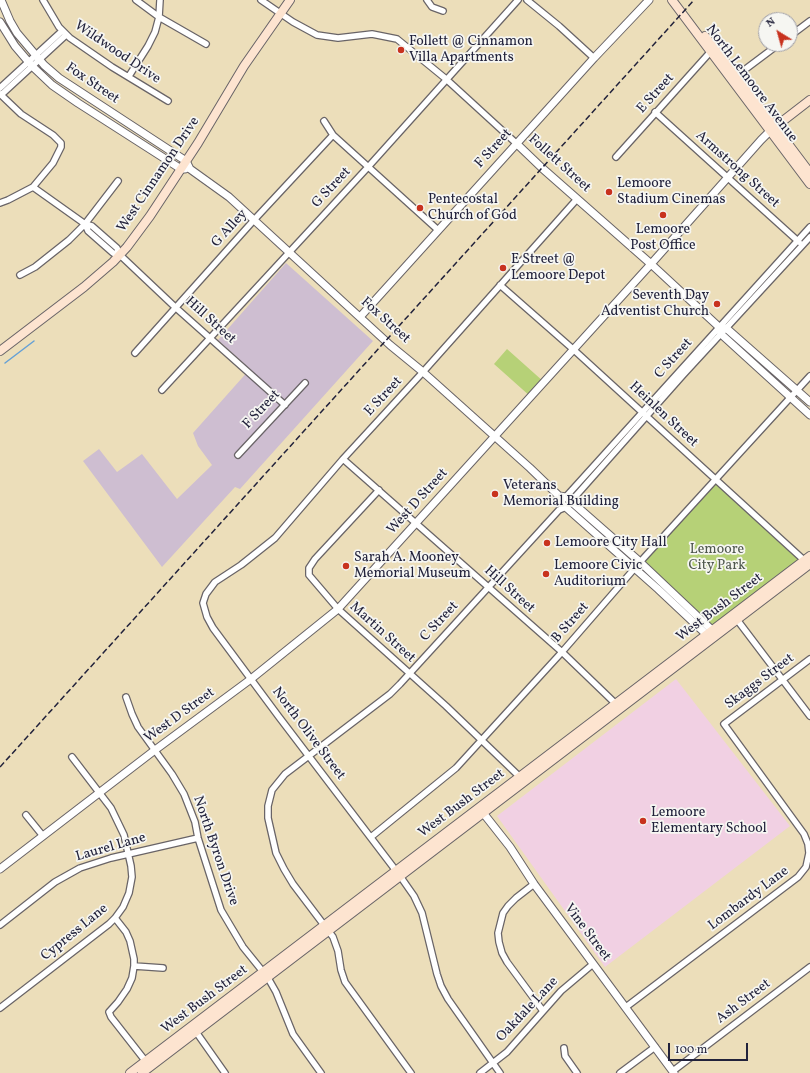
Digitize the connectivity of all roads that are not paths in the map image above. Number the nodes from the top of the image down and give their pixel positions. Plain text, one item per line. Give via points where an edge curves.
1 (43, 0) edge
2 (136, 0) edge
3 (160, 0) edge
4 (261, 0) edge
5 (290, 0) edge
6 (427, 0) edge
7 (518, 0) edge
8 (527, 0) edge
9 (649, 0) edge
10 (672, 0) edge
11 (678, 0) edge
12 (2, 5) edge
13 (443, 11) dead end
14 (280, 14) junction
15 (159, 17) junction
16 (810, 21) edge
17 (0, 22) edge
18 (798, 30) edge
19 (64, 33) junction
20 (206, 44) dead end
21 (713, 49) junction
22 (769, 52) edge
23 (36, 58) junction
24 (594, 58) junction
25 (30, 64) junction
26 (129, 76) junction
27 (735, 78) junction
28 (446, 79) junction
29 (0, 88) edge
30 (1, 94) edge
31 (810, 100) edge
32 (168, 101) dead end
33 (655, 112) junction
34 (324, 121) dead end
35 (772, 129) junction
36 (333, 135) junction
37 (517, 144) junction
38 (616, 157) dead end
39 (186, 166) junction
40 (368, 166) junction
41 (810, 174) edge
42 (728, 178) junction
43 (118, 181) dead end
44 (810, 184) edge
45 (33, 187) junction
46 (577, 199) junction
47 (0, 203) edge
48 (254, 220) junction
49 (85, 224) junction
50 (810, 227) edge
51 (438, 230) junction
52 (810, 237) edge
53 (798, 240) junction
54 (803, 245) junction
55 (289, 252) junction
56 (120, 255) junction
57 (652, 264) junction
58 (20, 275) dead end
59 (500, 285) junction
60 (175, 307) junction
61 (360, 317) junction
62 (722, 329) junction
63 (210, 338) junction
64 (574, 350) junction
65 (0, 351) edge
66 (135, 352) dead end
67 (424, 372) junction
68 (810, 376) edge
69 (305, 382) dead end
70 (162, 390) dead end
71 (798, 390) junction
72 (791, 398) junction
73 (810, 402) edge
74 (285, 404) junction
75 (644, 414) junction
76 (810, 415) edge
77 (495, 436) junction
78 (238, 455) dead end
79 (343, 459) junction
80 (715, 480) junction
81 (379, 490) junction
82 (564, 502) junction
83 (416, 523) junction
84 (808, 561) edge
85 (640, 562) junction
86 (634, 568) junction
87 (488, 588) junction
88 (203, 603) joint
89 (338, 609) junction
90 (736, 617) junction
91 (711, 635) junction
92 (562, 652) junction
93 (810, 659) edge
94 (409, 674) junction
95 (251, 679) junction
96 (783, 680) junction
97 (126, 697) dead end
98 (619, 706) junction
99 (810, 716) edge
100 (724, 724) joint
101 (481, 740) junction
102 (155, 750) junction
103 (309, 756) junction
104 (72, 757) dead end
105 (523, 779) junction
106 (100, 792) junction
107 (481, 810) junction
108 (26, 815) dead end
109 (43, 836) junction
110 (198, 838) junction
111 (371, 838) junction
112 (129, 854) junction
113 (0, 869) edge
114 (398, 873) junction
115 (534, 884) junction
116 (115, 918) junction
117 (0, 925) edge
118 (327, 927) junction
119 (593, 964) junction
120 (134, 966) junction
121 (810, 966) edge
122 (163, 968) dead end
123 (265, 975) junction
124 (626, 1007) junction
125 (0, 1008) edge
126 (543, 1011) junction
127 (194, 1030) junction
128 (655, 1047) junction
129 (564, 1048) dead end
130 (493, 1063) junction
131 (148, 1064) junction
132 (674, 1072) edge
133 (130, 1073) edge
134 (142, 1073) edge
135 (225, 1073) edge
136 (321, 1073) edge
137 (411, 1073) edge
138 (480, 1073) edge
139 (500, 1073) edge
140 (577, 1073) edge
141 (620, 1073) edge

1 - 19 street, Wildwood Drive
2 - 15 street
3 - 15 street
4 - 14 street, Follett Street
5 - 14 main road, West Cinnamon Drive
6 - 13 street via 432,7
7 - 28 street, G Street
8 - 24 street
9 - 24 street, F Street
10 - 21 main road, North Lemoore Avenue
11 - 21 main road, North Lemoore Avenue
12 - 23 street, Fox Street via 17,33
14 - 28 street, Follett Street via 317,35 338,38 372,34 397,39
14 - 39 main road, West Cinnamon Drive via 244,66
15 - 20 street
15 - 26 street via 148,46
16 - 18 street
17 - 25 street, Fox Street
19 - 23 street
19 - 26 street, Wildwood Drive via 82,48
21 - 27 main road, North Lemoore Avenue
21 - 33 street, E Street
22 - 27 street
23 - 25 street
23 - 39 street, Fox Street via 59,78
24 - 37 street, F Street
25 - 29 street
25 - 30 street
25 - 39 street, Fox Street via 52,85 78,103
26 - 32 street, Wildwood Drive
27 - 35 main road, North Lemoore Avenue
28 - 37 street, Follett Street
28 - 40 street, G Street
30 - 45 street via 22,114 61,143 61,150 53,163
31 - 35 main road
33 - 38 street, E Street
33 - 42 street, Armstrong Street
34 - 36 street
35 - 41 main road, North Lemoore Avenue
35 - 42 street, West D Street
35 - 44 main road, North Lemoore Avenue
36 - 40 street
36 - 48 street, G Alley
37 - 46 street, Follett Street
37 - 51 street, F Street
39 - 48 street, Fox Street via 229,197
39 - 56 main road, West Cinnamon Drive
40 - 51 street
40 - 55 street, G Street
42 - 53 street, Armstrong Street
42 - 57 street, West D Street
43 - 49 street
45 - 47 street
45 - 49 street, Hill Street
46 - 57 street, Follett Street
46 - 59 street, E Street
48 - 55 street, Fox Street
48 - 60 street, G Alley
49 - 56 street, Hill Street via 92,226 117,248
49 - 58 street via 52,254
50 - 53 street, C Street
51 - 61 street, F Street
52 - 54 street, C Street
53 - 54 street, Armstrong Street
53 - 62 street, C Street
54 - 62 street, C Street
55 - 61 street, Fox Street
55 - 63 street, G Street
56 - 60 street, Hill Street
56 - 65 main road, West Cinnamon Drive via 84,287
57 - 62 street, Follett Street
57 - 64 street, West D Street
59 - 64 street, Heinlen Street
59 - 67 street, E Street
60 - 63 street, Hill Street
60 - 66 street, G Alley
61 - 67 street, Fox Street
62 - 71 street, Follett Street
62 - 72 street, Follett Street
62 - 75 street, C Street
63 - 70 street, G Street
63 - 74 street, Hill Street
64 - 75 street, Heinlen Street
64 - 77 street, West D Street
67 - 77 street, Fox Street
67 - 79 street, E Street
68 - 71 street, B Street
69 - 74 street, F Street
71 - 72 street, B Street
71 - 73 street, Follett Street
72 - 76 street, Follett Street
72 - 80 street, B Street
74 - 78 street, F Street
75 - 80 street, Heinlen Street
75 - 82 street, C Street
77 - 82 street, Fox Street
77 - 83 street, West D Street
79 - 81 street, Hill Street
79 - 88 street, E Street via 276,538 215,582
80 - 84 street, Heinlen Street
80 - 85 street, B Street
81 - 83 street, Hill Street
81 - 89 street, Martin Street via 309,568 312,580
82 - 85 street, Fox Street
82 - 86 street, Fox Street
82 - 87 street, C Street
83 - 87 street, Hill Street
83 - 89 street, West D Street
84 - 90 main road, West Bush Street
85 - 86 street, B Street
85 - 91 street, Fox Street
86 - 91 street, Fox Street
86 - 92 street, B Street
87 - 92 street, Hill Street
87 - 94 street, C Street
88 - 95 street, North Olive Street via 213,628
89 - 94 street, Martin Street
89 - 95 street, West D Street
90 - 91 main road, West Bush Street
90 - 96 street
91 - 98 main road, West Bush Street
92 - 98 street, Hill Street
92 - 101 street, B Street
93 - 96 street, Skaggs Street
94 - 101 street, Martin Street
94 - 103 street, C Street via 390,694
95 - 102 street, West D Street
95 - 103 street, North Olive Street
96 - 99 street
96 - 100 street, Skaggs Street
97 - 102 street, North Byron Drive via 138,727
98 - 105 main road, West Bush Street
100 - 124 street, Lombardy Lane via 804,834 808,844 808,862 798,877
101 - 105 street, Martin Street
101 - 111 street, B Street via 456,768
102 - 106 street, West D Street
102 - 110 street, North Byron Drive via 184,794
103 - 111 street, North Olive Street
103 - 118 street, C Street via 276,784 269,800 268,818 276,853 284,869
104 - 106 street, Cypress Lane
105 - 107 main road, West Bush Street
106 - 109 street, West D Street
106 - 112 street, Cypress Lane via 118,821
107 - 114 main road, West Bush Street
107 - 115 street, Vine Street
108 - 109 street
109 - 113 street, West D Street
110 - 112 street, Laurel Lane
110 - 123 street, North Byron Drive via 221,910 243,947
111 - 114 street, North Olive Street
112 - 116 street, Cypress Lane via 132,866 131,886 123,908
112 - 117 street, Laurel Lane via 80,868 55,882
114 - 118 main road, West Bush Street
114 - 130 street, North Olive Street via 420,907 441,986
115 - 119 street, Vine Street
115 - 126 street via 506,909 498,933 502,953 507,962
116 - 120 street via 130,941
116 - 125 street, Cypress Lane
118 - 123 main road, West Bush Street
118 - 137 street, C Street via 336,943 345,982
119 - 124 street, Vine Street
119 - 126 street, Oakdale Lane via 561,991
120 - 122 street
120 - 131 street via 127,989 109,1012
121 - 132 street, Ash Street
123 - 127 main road, West Bush Street
123 - 136 street, North Byron Drive via 280,998 293,1034
124 - 128 street, Vine Street
126 - 130 street, Oakdale Lane via 507,1052
127 - 131 main road, West Bush Street
127 - 135 street
128 - 132 street, Vine Street
128 - 141 street
129 - 140 street via 565,1056
130 - 138 street, Oakdale Lane
130 - 139 street, North Olive Street
131 - 133 main road, West Bush Street
131 - 134 main road, West Bush Street

